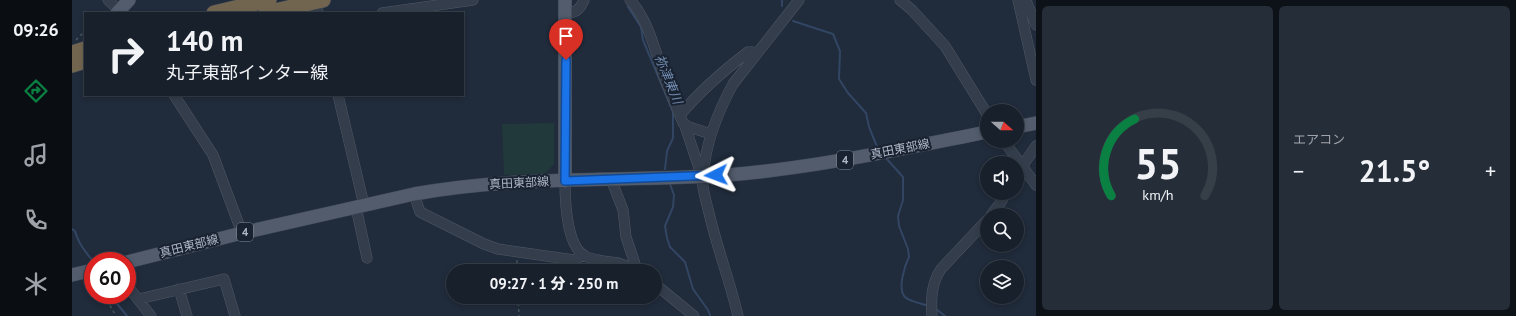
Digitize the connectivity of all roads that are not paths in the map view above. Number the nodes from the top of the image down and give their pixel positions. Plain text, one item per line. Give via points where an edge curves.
1 (108, 0) edge
2 (129, 0) edge
3 (269, 0) edge
4 (473, 0) edge
5 (565, 0) edge
6 (584, 0) edge
7 (799, 0) edge
8 (900, 0) edge
9 (1018, 0) edge
10 (1023, 0) edge
11 (632, 1) edge
12 (320, 8) edge
13 (120, 12) edge
14 (218, 12) edge
15 (277, 12) edge
16 (389, 12) edge
17 (566, 14) junction
18 (1036, 25) edge
19 (84, 49) edge
20 (84, 50) edge
21 (72, 53) edge
22 (756, 55) junction
23 (84, 61) edge
24 (72, 65) edge
25 (1036, 80) edge
26 (175, 96) edge
27 (338, 96) edge
28 (981, 104) edge
29 (680, 115) junction
30 (1036, 123) edge
31 (685, 126) junction
32 (1024, 126) edge
33 (980, 133) edge
34 (711, 134) junction
35 (1036, 146) edge
36 (1024, 163) edge
37 (700, 172) junction
38 (1024, 174) edge
39 (611, 179) junction
40 (565, 181) junction
41 (1036, 185) edge
42 (414, 194) junction
43 (360, 206) junction
44 (980, 227) edge
45 (242, 232) junction
46 (584, 255) junction
47 (368, 258) dead end
48 (136, 260) edge
49 (621, 264) edge
50 (635, 264) edge
51 (84, 272) edge
52 (72, 275) edge
53 (180, 289) junction
54 (662, 290) edge
55 (136, 296) edge
56 (139, 300) junction
57 (151, 316) edge
58 (187, 316) edge
59 (235, 316) edge
60 (694, 316) edge
61 (738, 316) edge
62 (932, 316) edge

1 - 13 street
2 - 13 main road
3 - 14 highway
4 - 16 street
5 - 17 main road
6 - 17 street via 581,8
7 - 22 street
8 - 28 street via 945,46
9 - 25 street
10 - 18 street via 1027,3
11 - 29 street via 646,25
12 - 15 highway
17 - 40 main road
19 - 21 highway
20 - 24 main road
22 - 29 street via 748,52 696,96
22 - 34 street via 733,84
23 - 24 highway
26 - 45 street via 213,155
27 - 43 street
29 - 31 street
30 - 32 main road
31 - 34 street
31 - 37 street
33 - 37 main road, 真田東部線 / 4 via 826,163 761,172
34 - 37 street
35 - 36 street
37 - 39 main road, 真田東部線 / 4
37 - 61 street
38 - 41 street
39 - 40 main road, 真田東部線 / 4
39 - 50 street via 623,210 626,238
40 - 42 main road, 真田東部線 / 4 via 485,185
40 - 46 street via 570,230 576,247
42 - 43 main road, 真田東部線 / 4
42 - 46 street via 420,212 484,244 498,249 574,260
43 - 45 main road, 真田東部線 / 4
43 - 47 street
44 - 62 street via 941,269 935,279
45 - 48 main road, 真田東部線 / 4
46 - 49 street
51 - 52 main road
53 - 56 street
53 - 58 street
53 - 59 street via 224,279
54 - 60 street
55 - 56 street
56 - 57 street

